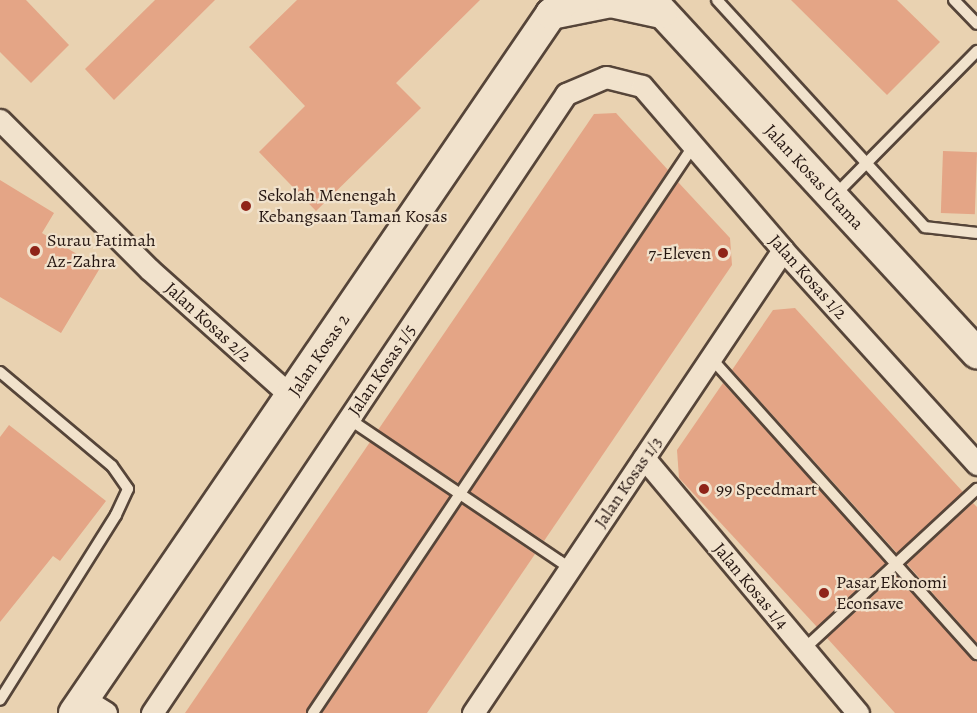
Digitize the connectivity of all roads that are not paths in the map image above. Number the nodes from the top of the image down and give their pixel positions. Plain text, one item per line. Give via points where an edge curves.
1 (717, 0) edge
2 (954, 0) edge
3 (558, 5) edge
4 (656, 6) edge
5 (977, 24) edge
6 (977, 51) edge
7 (642, 86) joint
8 (0, 120) edge
9 (695, 143) junction
10 (866, 163) junction
11 (833, 197) junction
12 (977, 233) edge
13 (783, 250) junction
14 (972, 338) edge
15 (711, 358) junction
16 (0, 372) edge
17 (291, 396) junction
18 (349, 419) junction
19 (644, 458) junction
20 (977, 464) edge
21 (977, 489) edge
22 (460, 494) junction
23 (894, 564) junction
24 (570, 568) junction
25 (804, 649) junction
26 (977, 654) edge
27 (0, 700) edge
28 (88, 708) edge
29 (152, 713) edge
30 (313, 713) edge
31 (473, 713) edge
32 (858, 713) edge

1 - 10 lane
2 - 5 lane
3 - 4 street via 611,2
3 - 17 street, Jalan Kosas 2
4 - 11 street, Jalan Kosas Utama
6 - 10 lane
7 - 9 street, Jalan Kosas 1/2
7 - 18 street, Jalan Kosas 1/5 via 606,77 566,94
8 - 17 street, Jalan Kosas 2/2 via 149,270
9 - 13 street, Jalan Kosas 1/2
9 - 22 lane
10 - 11 lane
10 - 12 lane via 925,228
11 - 14 street, Jalan Kosas Utama
13 - 15 street, Jalan Kosas 1/3
13 - 20 street, Jalan Kosas 1/2
15 - 19 street, Jalan Kosas 1/3
15 - 23 lane
16 - 27 lane via 112,466 128,489 116,515
17 - 28 street, Jalan Kosas 2
18 - 22 lane
18 - 29 street, Jalan Kosas 1/5
19 - 24 street, Jalan Kosas 1/3
19 - 25 street, Jalan Kosas 1/4
21 - 23 lane
22 - 24 lane
22 - 30 lane
23 - 25 lane
23 - 26 lane
24 - 31 street, Jalan Kosas 1/3
25 - 32 street, Jalan Kosas 1/4

